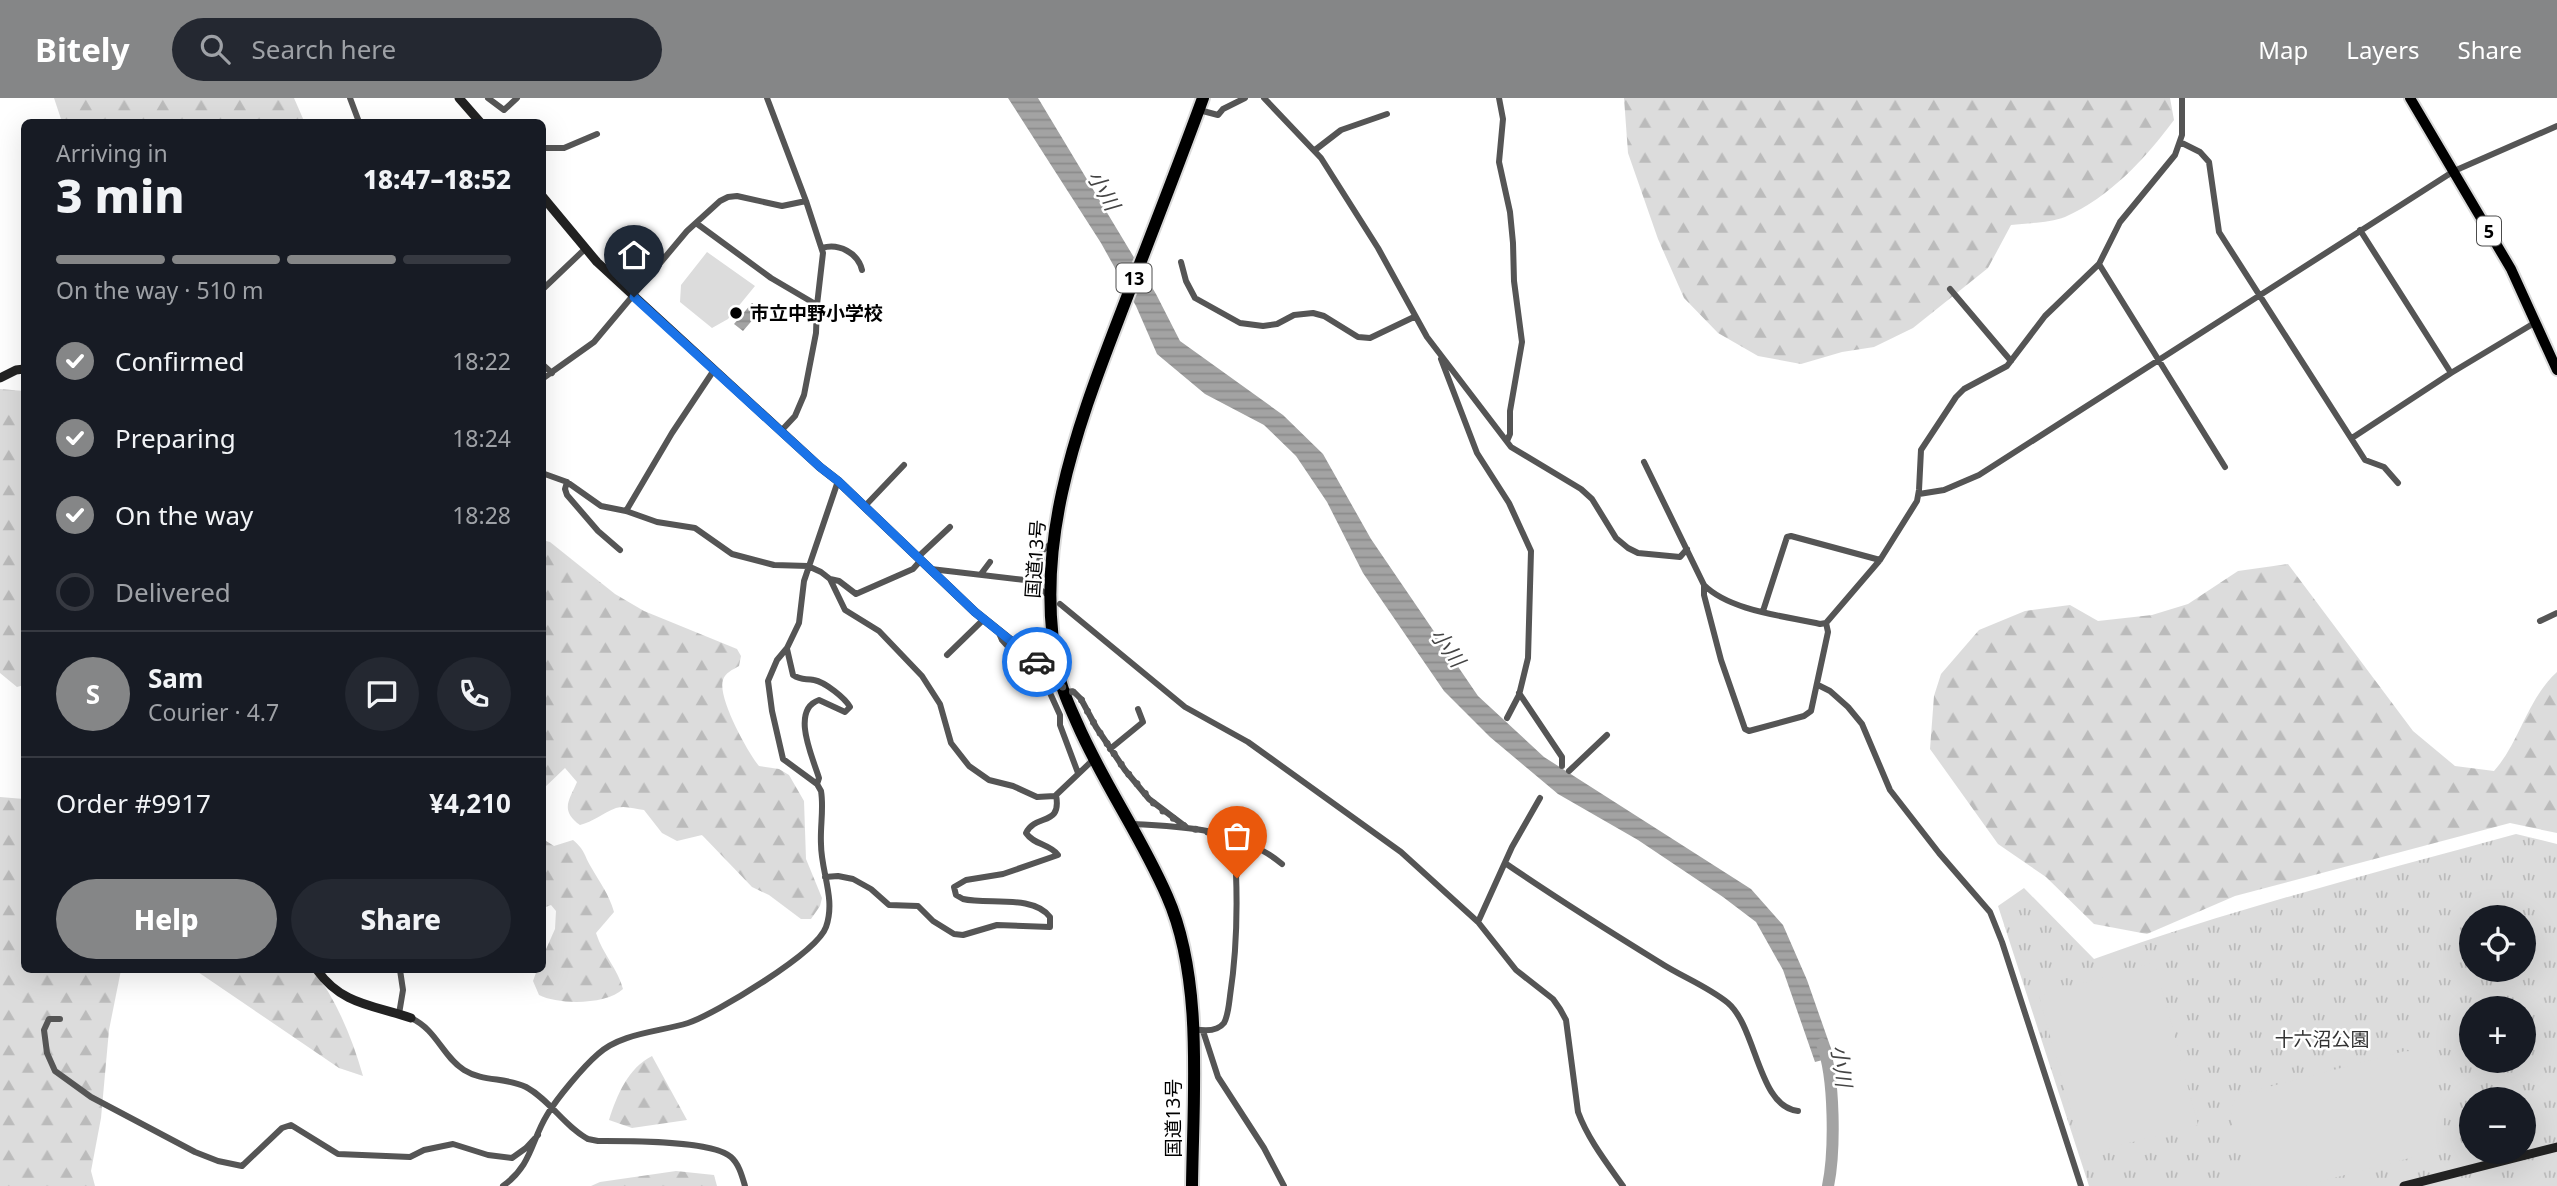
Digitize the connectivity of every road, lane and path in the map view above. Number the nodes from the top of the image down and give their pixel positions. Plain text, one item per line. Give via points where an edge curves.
1 (350, 98) edge
2 (459, 98) edge
3 (488, 98) edge
4 (517, 98) edge
5 (767, 98) edge
6 (1245, 98) edge
7 (1264, 98) edge
8 (1499, 98) edge
9 (2182, 98) edge
10 (2410, 98) edge
11 (1201, 104) edge
12 (1387, 114) dead end
13 (358, 119) edge
14 (477, 119) edge
15 (2557, 126) edge
16 (597, 134) dead end
17 (2180, 142) junction
18 (546, 148) edge
19 (1315, 150) junction
20 (2454, 170) junction
21 (546, 201) edge
22 (806, 201) junction
23 (696, 223) junction
24 (2360, 230) junction
25 (586, 248) junction
26 (822, 248) junction
27 (1181, 262) dead end
28 (2099, 264) junction
29 (862, 270) dead end
30 (546, 286) edge
31 (1950, 289) dead end
32 (2259, 295) junction
33 (634, 297) junction
34 (817, 305) junction
35 (1413, 317) junction
36 (2536, 322) junction
37 (1442, 357) junction
38 (2159, 359) junction
39 (2011, 362) junction
40 (546, 368) edge
41 (21, 369) edge
42 (714, 370) junction
43 (2557, 370) edge
44 (552, 373) junction
45 (2451, 373) junction
46 (546, 377) edge
47 (0, 379) edge
48 (781, 431) junction
49 (2352, 438) junction
50 (1507, 441) junction
51 (1644, 462) dead end
52 (904, 466) dead end
53 (2225, 467) dead end
54 (546, 474) edge
55 (838, 481) junction
56 (567, 482) junction
57 (2398, 483) dead end
58 (1919, 494) junction
59 (865, 506) junction
60 (626, 510) junction
61 (950, 527) dead end
62 (1053, 542) junction
63 (1688, 548) junction
64 (620, 550) dead end
65 (920, 559) junction
66 (1880, 559) junction
67 (990, 562) dead end
68 (808, 566) junction
69 (931, 569) junction
70 (981, 574) junction
71 (830, 579) junction
72 (1032, 584) junction
73 (1704, 585) junction
74 (1045, 593) dead end
75 (1060, 604) dead end
76 (1763, 611) junction
77 (2557, 612) edge
78 (983, 618) junction
79 (2540, 621) dead end
80 (1826, 623) junction
81 (999, 631) junction
82 (787, 649) junction
83 (947, 652) dead end
84 (1059, 676) junction
85 (1818, 685) junction
86 (1064, 691) junction
87 (1519, 693) junction
88 (1138, 709) dead end
89 (1507, 718) dead end
90 (1607, 735) dead end
91 (1110, 749) junction
92 (1094, 759) junction
93 (1078, 772) junction
94 (817, 784) junction
95 (1056, 795) junction
96 (1540, 798) dead end
97 (1131, 824) junction
98 (1186, 827) junction
99 (1234, 838) junction
100 (1506, 863) junction
101 (1282, 864) dead end
102 (825, 877) junction
103 (1478, 922) junction
104 (319, 973) edge
105 (400, 973) edge
106 (399, 1014) junction
107 (411, 1018) joint
108 (60, 1019) dead end
109 (1198, 1030) junction
110 (552, 1110) junction
111 (1798, 1111) dead end
112 (540, 1133) junction
113 (2557, 1147) edge
114 (503, 1186) edge
115 (746, 1186) edge
116 (1192, 1186) edge
117 (1284, 1186) edge
118 (1623, 1186) edge
119 (2081, 1186) edge
120 (2404, 1186) edge

1 - 13 street
2 - 14 main road
3 - 4 street via 504,110
5 - 22 street
6 - 11 street via 1216,115
7 - 19 street
8 - 50 street via 1503,119 1499,162 1514,243 1522,342
9 - 17 street
10 - 20 main road, 5
11 - 62 highway, 国道13号 / 13 via 1083,414 1066,471
12 - 19 street via 1341,130
15 - 20 street
16 - 18 street via 564,148
17 - 28 street via 2175,155 2120,222
17 - 32 street via 2209,162 2219,232
19 - 35 street via 1378,248
20 - 24 street
20 - 36 main road, 5
21 - 25 main road
22 - 23 street via 782,206 728,197
22 - 26 street
23 - 33 street
23 - 34 street
24 - 32 street
24 - 45 street
25 - 30 street
25 - 33 main road
26 - 29 street via 848,251
26 - 34 street
27 - 35 street via 1195,298 1240,323 1263,326 1313,313 1358,337 1370,338
28 - 38 street
28 - 39 street via 2045,316
31 - 39 street
32 - 38 street
32 - 49 street
33 - 42 main road
33 - 44 street via 594,342
34 - 48 street via 804,395 795,416
35 - 37 street
36 - 43 main road, 5
36 - 45 street
37 - 50 street
37 - 87 street via 1472,444 1529,544 1530,644
38 - 53 street
38 - 58 street via 1979,475 1944,490
39 - 58 street via 1956,397 1921,450
40 - 44 street
41 - 47 main road
42 - 48 main road
42 - 60 street
44 - 46 street
45 - 49 street
48 - 55 main road
49 - 57 street via 2365,460 2384,467
50 - 63 street via 1581,489 1628,548 1680,557
51 - 63 street
52 - 59 street
54 - 56 street
55 - 59 main road
55 - 68 street
56 - 60 street via 601,506
56 - 64 street via 567,495
58 - 66 street
59 - 65 main road
60 - 68 street via 657,522 695,528 743,558
61 - 65 street
62 - 72 street via 1042,551
62 - 84 highway, 国道13号 / 13 via 1050,590
63 - 73 street
65 - 69 main road
65 - 71 street via 913,569 856,594
66 - 76 street via 1787,537
66 - 80 street
67 - 70 street
68 - 71 street
68 - 82 street via 799,623
69 - 70 street
69 - 78 main road
70 - 72 street
71 - 95 street via 845,610 879,631 922,676 940,704 951,743 969,766 989,780 1037,797
72 - 74 street
73 - 76 street via 1713,594
73 - 85 street via 1714,636 1745,729 1808,714
75 - 103 street via 1185,707 1248,742 1401,852
76 - 80 street
77 - 79 street
78 - 81 main road
78 - 83 street
80 - 85 street
81 - 84 main road
81 - 93 street via 1050,693
82 - 94 street via 768,681 778,742 786,763
82 - 94 street via 793,675 803,681 817,680 850,707 845,712 819,700 807,709 805,728
84 - 86 highway, 国道13号 / 13
85 - 119 street via 1862,724 1890,790 1990,912
86 - 91 street via 1081,699
86 - 92 highway, 国道13号 / 13
87 - 89 street
87 - 90 street via 1562,757 1565,769
88 - 91 street via 1143,722
91 - 98 street via 1149,799
92 - 93 street
92 - 97 highway, 国道13号 / 13
93 - 95 street
94 - 102 street via 822,797
95 - 102 street via 1057,811 1026,833 1034,843 1057,852 1056,856 954,887 963,900 1014,902 1045,910 1051,920 1049,928 997,925 954,934 933,922 919,906 889,905 853,879
96 - 100 street
97 - 98 street
97 - 109 highway, 国道13号 / 13 via 1169,900 1182,940
98 - 99 street
99 - 101 street
99 - 109 street via 1234,973 1224,1023
100 - 103 street
100 - 111 street via 1730,1005 1775,1100
102 - 110 street via 830,913 824,933 810,948 714,1012 605,1049
103 - 118 street via 1516,970 1560,1009 1566,1020 1578,1112 1590,1139
104 - 106 main road via 345,998
105 - 106 street
106 - 107 main road
107 - 110 street via 424,1024 462,1069 525,1087
108 - 112 street via 49,1019 44,1030 55,1071 91,1097 227,1164 242,1166 291,1125 338,1154 366,1156 410,1157 453,1144 512,1158
109 - 116 highway, 国道13号 / 13
109 - 117 street via 1218,1077
110 - 112 street
110 - 115 street via 591,1140 710,1146 731,1158
112 - 114 street via 519,1171
113 - 120 main road

